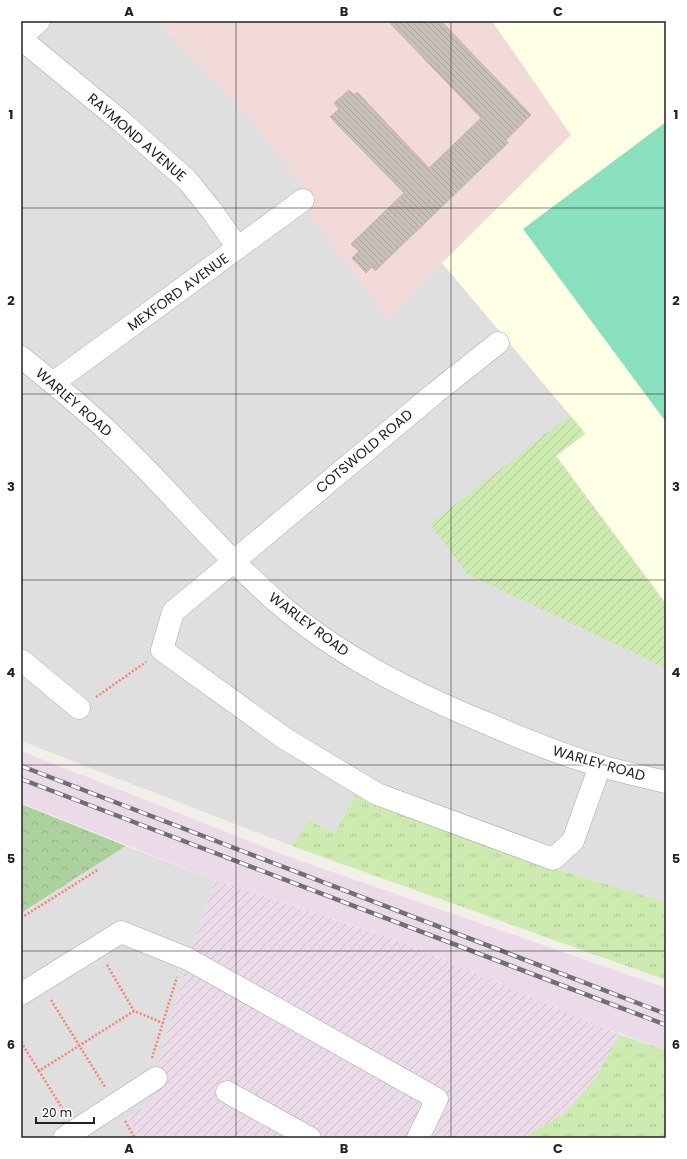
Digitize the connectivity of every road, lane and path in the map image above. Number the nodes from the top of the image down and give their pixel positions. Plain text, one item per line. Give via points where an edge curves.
1 (39, 21) edge
2 (21, 38) edge
3 (303, 200) dead end
4 (238, 248) junction
5 (498, 343) dead end
6 (21, 357) edge
7 (53, 383) junction
8 (232, 562) junction
9 (162, 650) junction
10 (21, 660) edge
11 (79, 708) joint
12 (600, 766) junction
13 (666, 782) edge
14 (99, 869) dead end
15 (21, 918) edge
16 (96, 948) junction
17 (186, 958) junction
18 (40, 983) junction
19 (21, 994) edge
20 (134, 1011) junction
21 (163, 1023) junction
22 (21, 1042) edge
23 (79, 1046) junction
24 (39, 1071) junction
25 (150, 1082) joint
26 (227, 1092) dead end
27 (116, 1104) junction
28 (70, 1134) edge
29 (310, 1138) edge
30 (418, 1138) edge

1 - 2 street
2 - 4 street, RAYMOND AVENUE via 188,181
3 - 4 street, MEXFORD AVENUE
4 - 7 street, MEXFORD AVENUE
5 - 8 street, COTSWOLD ROAD via 435,392
6 - 7 street, WARLEY ROAD
7 - 8 street, WARLEY ROAD via 128,450
8 - 9 street, COTSWOLD ROAD via 174,612
8 - 12 street, WARLEY ROAD via 320,636 366,666 431,700 538,745
9 - 11 path
9 - 12 street via 284,738 377,794 553,859 573,841
10 - 11 street
12 - 13 street, WARLEY ROAD
14 - 15 path
16 - 17 street via 122,932
16 - 18 street
16 - 20 path
17 - 21 path
17 - 30 street via 437,1099
18 - 19 street
18 - 23 path
20 - 21 path
20 - 23 path
21 - 25 path
22 - 24 path
23 - 24 path
23 - 27 path
24 - 28 path
25 - 27 street
26 - 29 street
27 - 28 street

